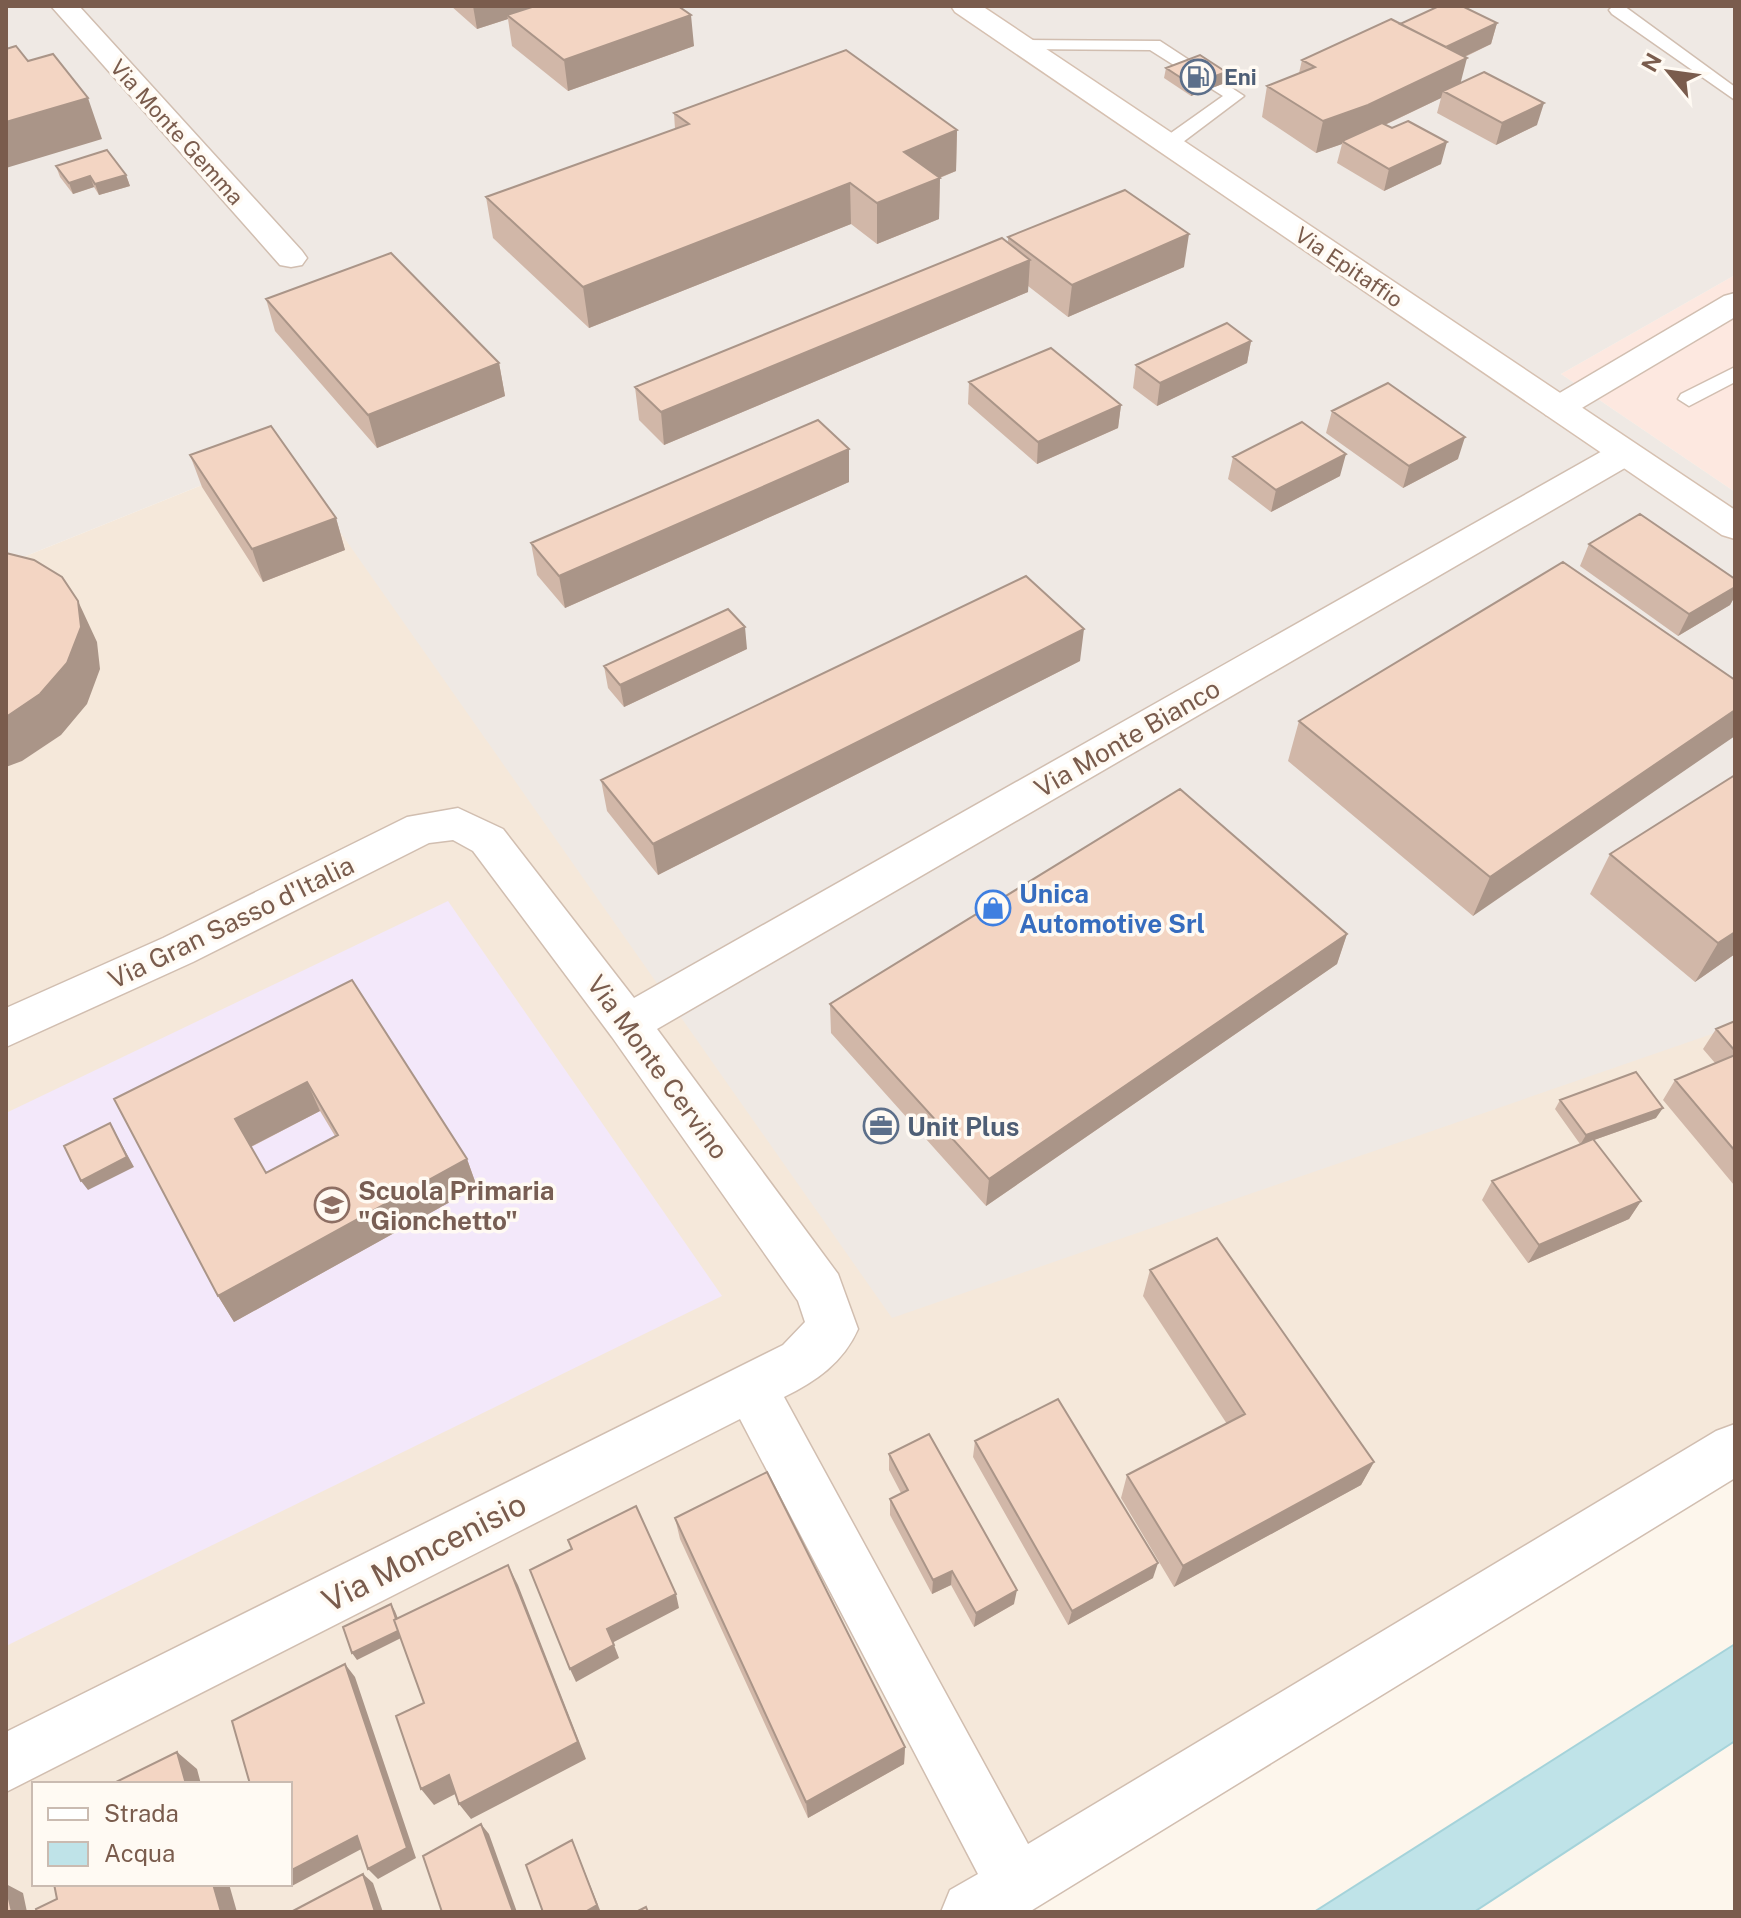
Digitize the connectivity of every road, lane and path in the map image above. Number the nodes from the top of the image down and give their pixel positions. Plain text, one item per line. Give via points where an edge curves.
1 (64, 6) edge
2 (964, 6) edge
3 (1618, 10) dead end
4 (1022, 45) junction
5 (1121, 45) junction
6 (1735, 95) edge
7 (1206, 100) junction
8 (1168, 144) junction
9 (291, 258) dead end
10 (1735, 303) edge
11 (1735, 373) edge
12 (1689, 399) dead end
13 (1558, 408) junction
14 (1625, 453) junction
15 (1735, 527) edge
16 (458, 824) joint
17 (628, 1024) junction
18 (6, 1028) edge
19 (833, 1329) joint
20 (751, 1388) junction
21 (1735, 1449) edge
22 (6, 1763) edge
23 (994, 1898) edge

1 - 9 street, Via Monte Gemma
2 - 4 street, Via Epitaffio
3 - 6 lane
4 - 5 lane
4 - 8 street, Via Epitaffio
5 - 7 lane
5 - 7 lane via 1154,45 1235,96
7 - 8 lane
8 - 13 street, Via Epitaffio
10 - 13 street
11 - 12 lane
13 - 14 street, Via Epitaffio
14 - 15 street, Via Epitaffio
14 - 17 street, Via Monte Bianco
16 - 17 street, Via Monte Cervino via 488,840
16 - 18 street, Via Gran Sasso d'Italia via 422,828 178,950
17 - 19 street, Via Monte Cervino via 820,1290
19 - 20 street, Via Moncenisio via 801,1362
20 - 22 street, Via Moncenisio
20 - 23 street
21 - 23 street

